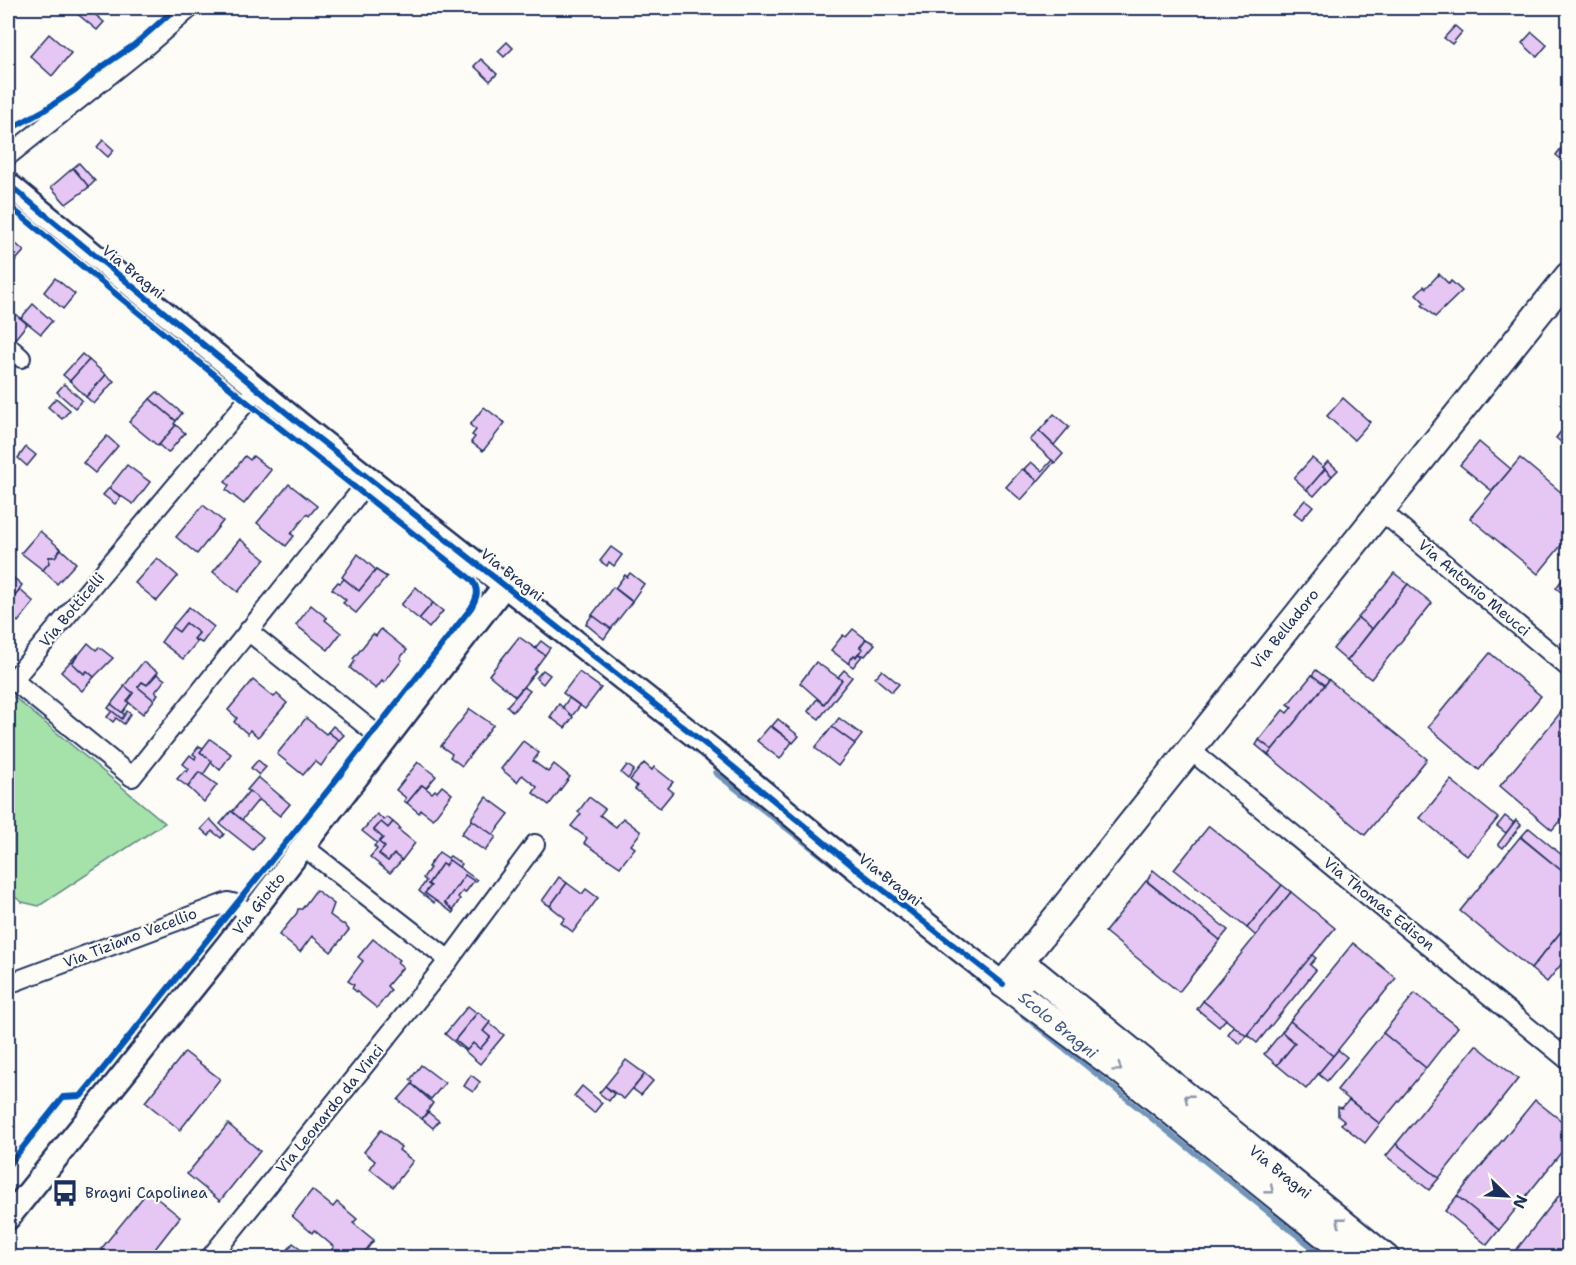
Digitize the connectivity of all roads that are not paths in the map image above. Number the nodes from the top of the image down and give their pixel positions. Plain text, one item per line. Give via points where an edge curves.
1 (190, 8) edge
2 (8, 156) edge
3 (8, 184) edge
4 (1569, 276) edge
5 (257, 389) junction
6 (370, 479) junction
7 (1380, 510) junction
8 (505, 585) junction
9 (248, 632) junction
10 (1569, 667) edge
11 (385, 741) junction
12 (1189, 749) junction
13 (535, 844) dead end
14 (304, 845) junction
15 (250, 915) junction
16 (449, 960) junction
17 (1028, 967) junction
18 (8, 984) edge
19 (1003, 984) junction
20 (1569, 1060) edge
21 (8, 1218) edge
22 (210, 1257) edge
23 (1353, 1257) edge
24 (1386, 1257) edge

1 - 2 street
3 - 5 street, Via Bragni
4 - 7 main road, Via Belladoro
5 - 6 street, Via Bragni
5 - 9 street, Via Botticelli via 13,680 132,777
6 - 8 street, Via Bragni
6 - 9 street, Via Botticelli
7 - 10 street, Via Antonio Meucci
7 - 12 main road, Via Belladoro
8 - 11 street, Via Giotto
8 - 19 street, Via Bragni
9 - 11 street
11 - 14 street, Via Giotto
12 - 17 main road, Via Belladoro
12 - 20 street, Via Thomas Edison
13 - 16 street, Via Leonardo da Vinci
14 - 15 street, Via Giotto
14 - 16 street
15 - 18 street, Via Tiziano Vecellio via 228,902
15 - 21 street, Via Giotto
16 - 22 street, Via Leonardo da Vinci
17 - 19 main road
24 -> 17 main road, Via Bragni
19 -> 23 main road, Via Bragni via 1120,1070

